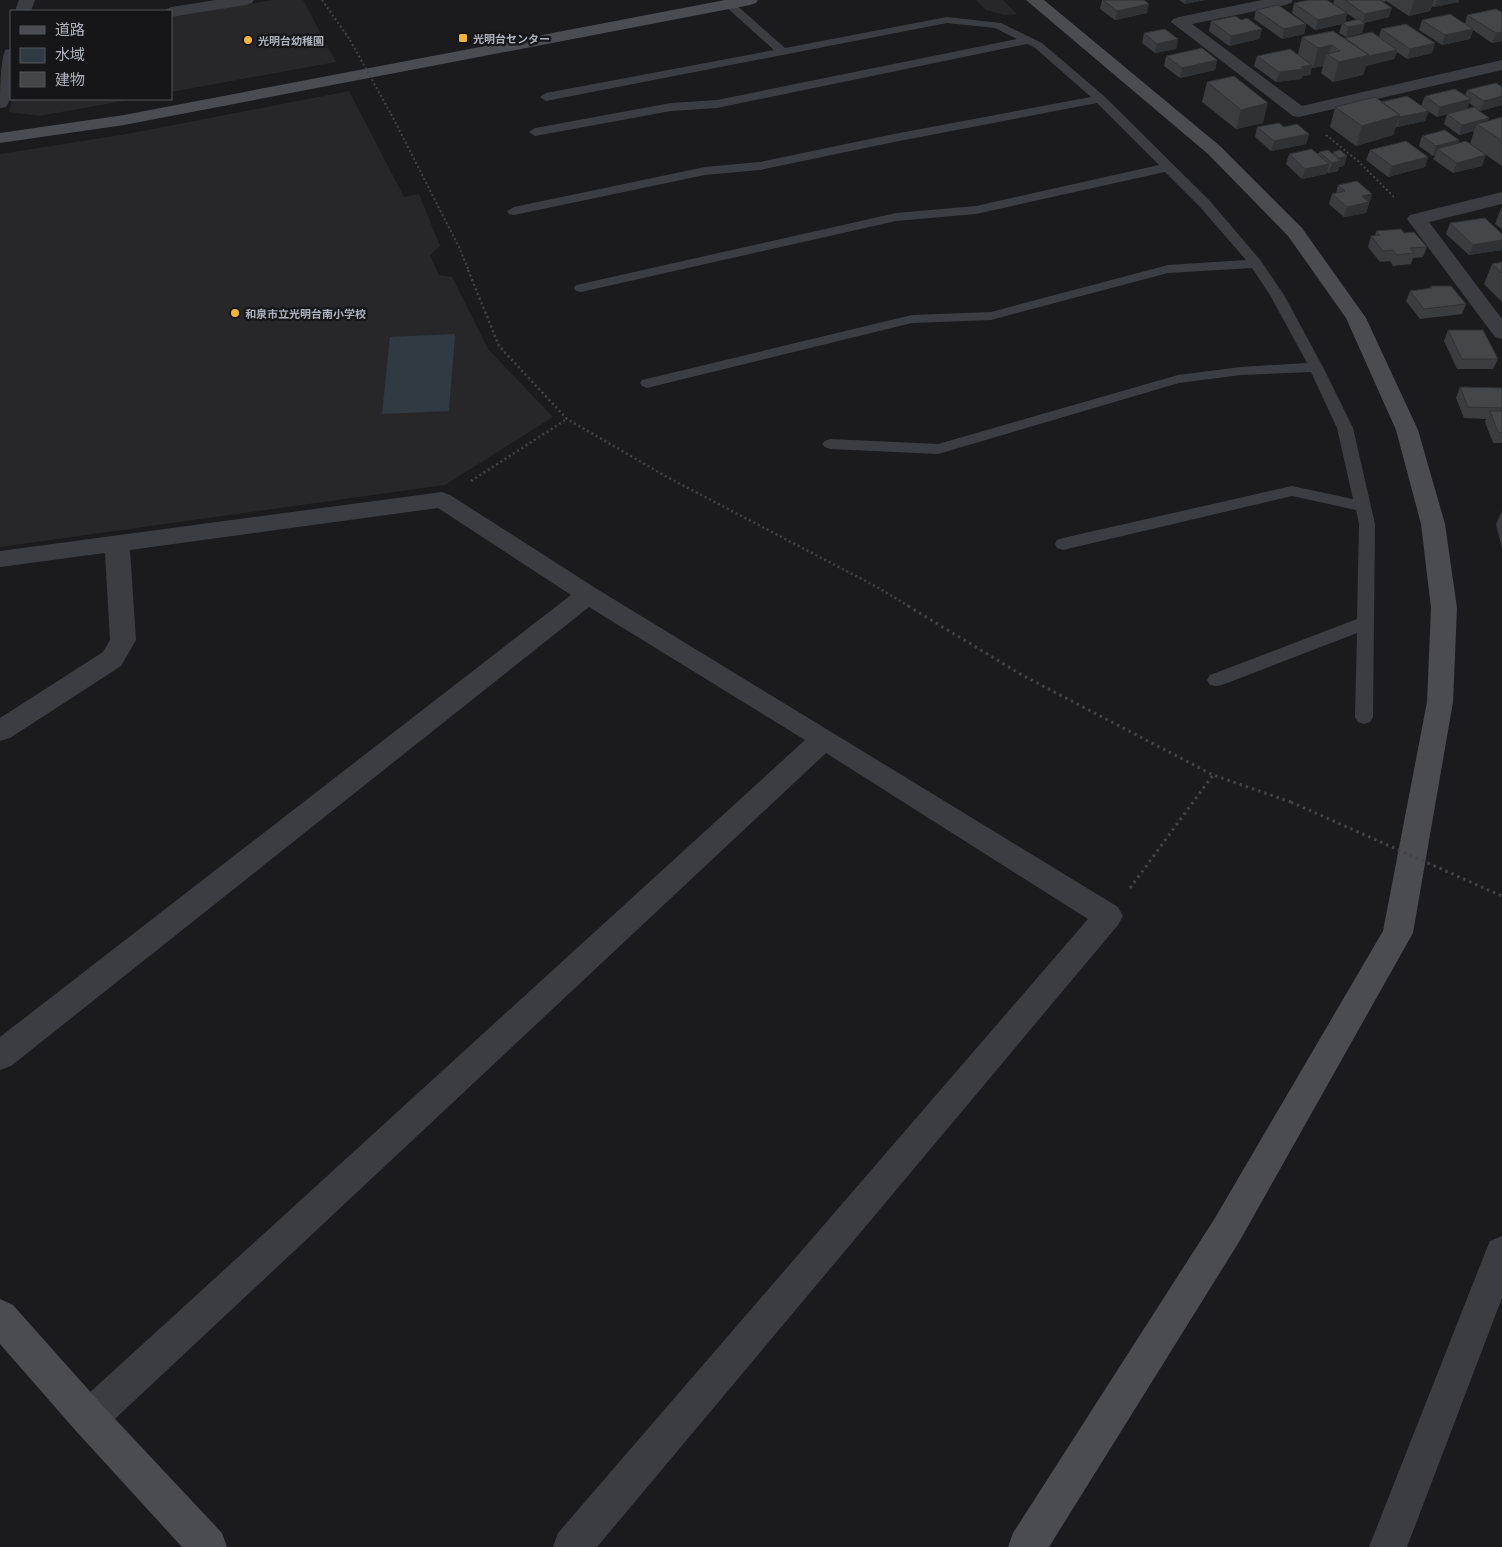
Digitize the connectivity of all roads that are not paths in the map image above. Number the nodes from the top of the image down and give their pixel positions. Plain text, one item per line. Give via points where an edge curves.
1 (246, 0) edge
2 (750, 0) edge
3 (1034, 0) edge
4 (1285, 0) edge
5 (207, 3) edge
6 (729, 4) junction
7 (172, 12) edge
8 (1030, 40) junction
9 (783, 52) junction
10 (10, 58) edge
11 (1502, 65) edge
12 (546, 98) dead end
13 (1100, 99) junction
14 (0, 102) edge
15 (535, 132) dead end
16 (0, 138) edge
17 (1169, 167) junction
18 (1502, 198) edge
19 (514, 211) dead end
20 (1256, 264) junction
21 (581, 288) dead end
22 (1502, 333) edge
23 (1316, 367) junction
24 (647, 383) dead end
25 (830, 444) dead end
26 (1362, 506) junction
27 (117, 543) junction
28 (1063, 544) dead end
29 (0, 559) edge
30 (588, 595) junction
31 (1365, 623) junction
32 (1216, 680) dead end
33 (1364, 717) dead end
34 (0, 731) edge
35 (824, 739) junction
36 (0, 1056) edge
37 (1502, 1253) edge
38 (0, 1317) edge
39 (89, 1418) junction
40 (208, 1547) edge
41 (572, 1547) edge
42 (1027, 1547) edge
43 (1388, 1547) edge

1 - 5 street
2 - 6 street
3 - 42 street via 1214,150 1295,232 1356,318 1407,430 1433,524 1444,608 1440,702 1398,933 1227,1230
4 - 11 street via 1179,22 1299,112
5 - 7 street
6 - 9 lane
6 - 16 street via 124,120
8 - 9 lane via 997,25 947,20
8 - 13 lane
8 - 15 lane via 718,104 671,108
9 - 12 lane
10 - 14 street
13 - 17 lane
13 - 19 lane via 760,166 705,171
17 - 20 lane
17 - 21 lane via 976,210 896,217
18 - 22 street via 1417,220
20 - 23 lane via 1277,295
20 - 24 lane via 1168,269 991,316 912,319
23 - 25 lane via 1241,371 1178,379 938,449
23 - 26 lane via 1345,428
26 - 28 lane via 1292,491
26 - 31 lane via 1367,524
27 - 29 street
27 - 30 street via 442,500
27 - 34 street via 122,640 112,659
30 - 35 street
30 - 36 street
31 - 32 lane
31 - 33 lane
35 - 39 street
35 - 41 street via 1108,916
37 - 43 street
38 - 39 street
39 - 40 street

